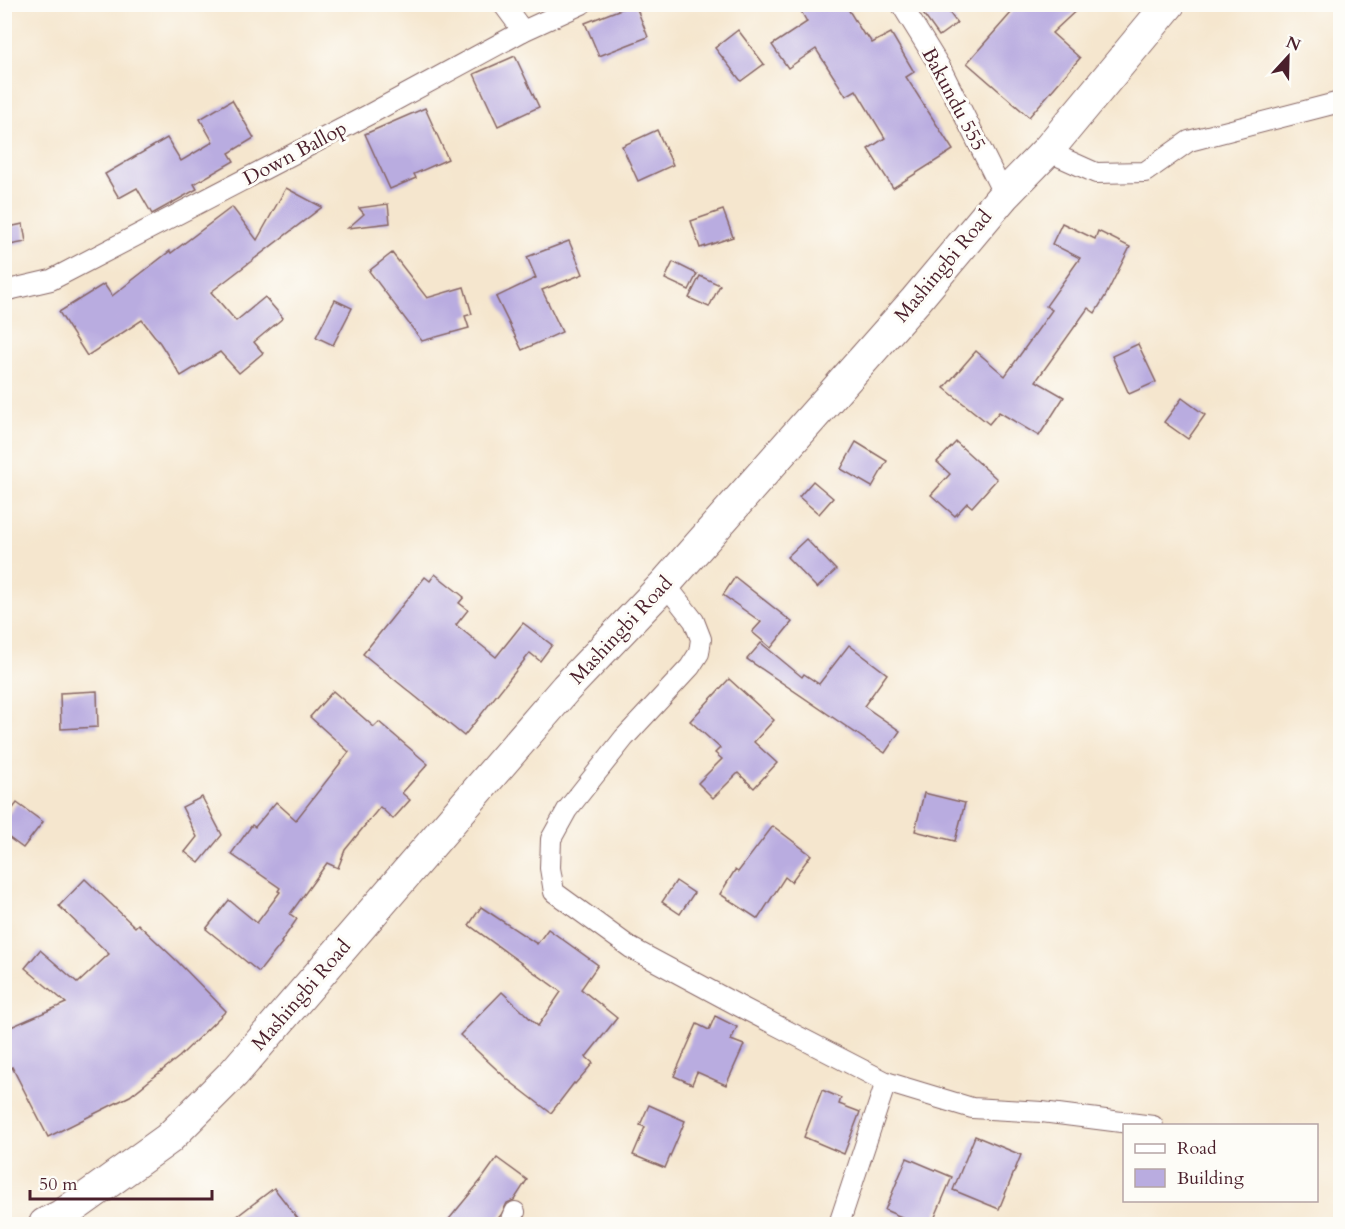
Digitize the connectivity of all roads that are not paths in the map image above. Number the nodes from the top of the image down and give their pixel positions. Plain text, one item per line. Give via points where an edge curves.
1 (503, 4) edge
2 (582, 4) edge
3 (901, 4) edge
4 (1169, 4) edge
5 (523, 31) junction
6 (1341, 102) edge
7 (1047, 151) junction
8 (1004, 195) junction
9 (4, 291) edge
10 (664, 584) junction
11 (886, 1082) junction
12 (1144, 1124) edge
13 (59, 1222) edge
14 (840, 1224) edge

1 - 5 street
2 - 5 street, Down Ballop
3 - 8 street, Bakundu 555 via 940,68
4 - 7 main road, Mashingbi Road
5 - 9 street, Down Ballop via 51,280
6 - 7 street via 1189,141 1145,172 1096,173
7 - 8 main road, Mashingbi Road
8 - 10 main road, Mashingbi Road
10 - 11 street via 694,621 700,639 699,653 567,810 551,839 549,868 554,892 631,948
10 - 13 main road, Mashingbi Road via 566,688 234,1073 168,1139
11 - 12 street via 972,1108
11 - 14 street

